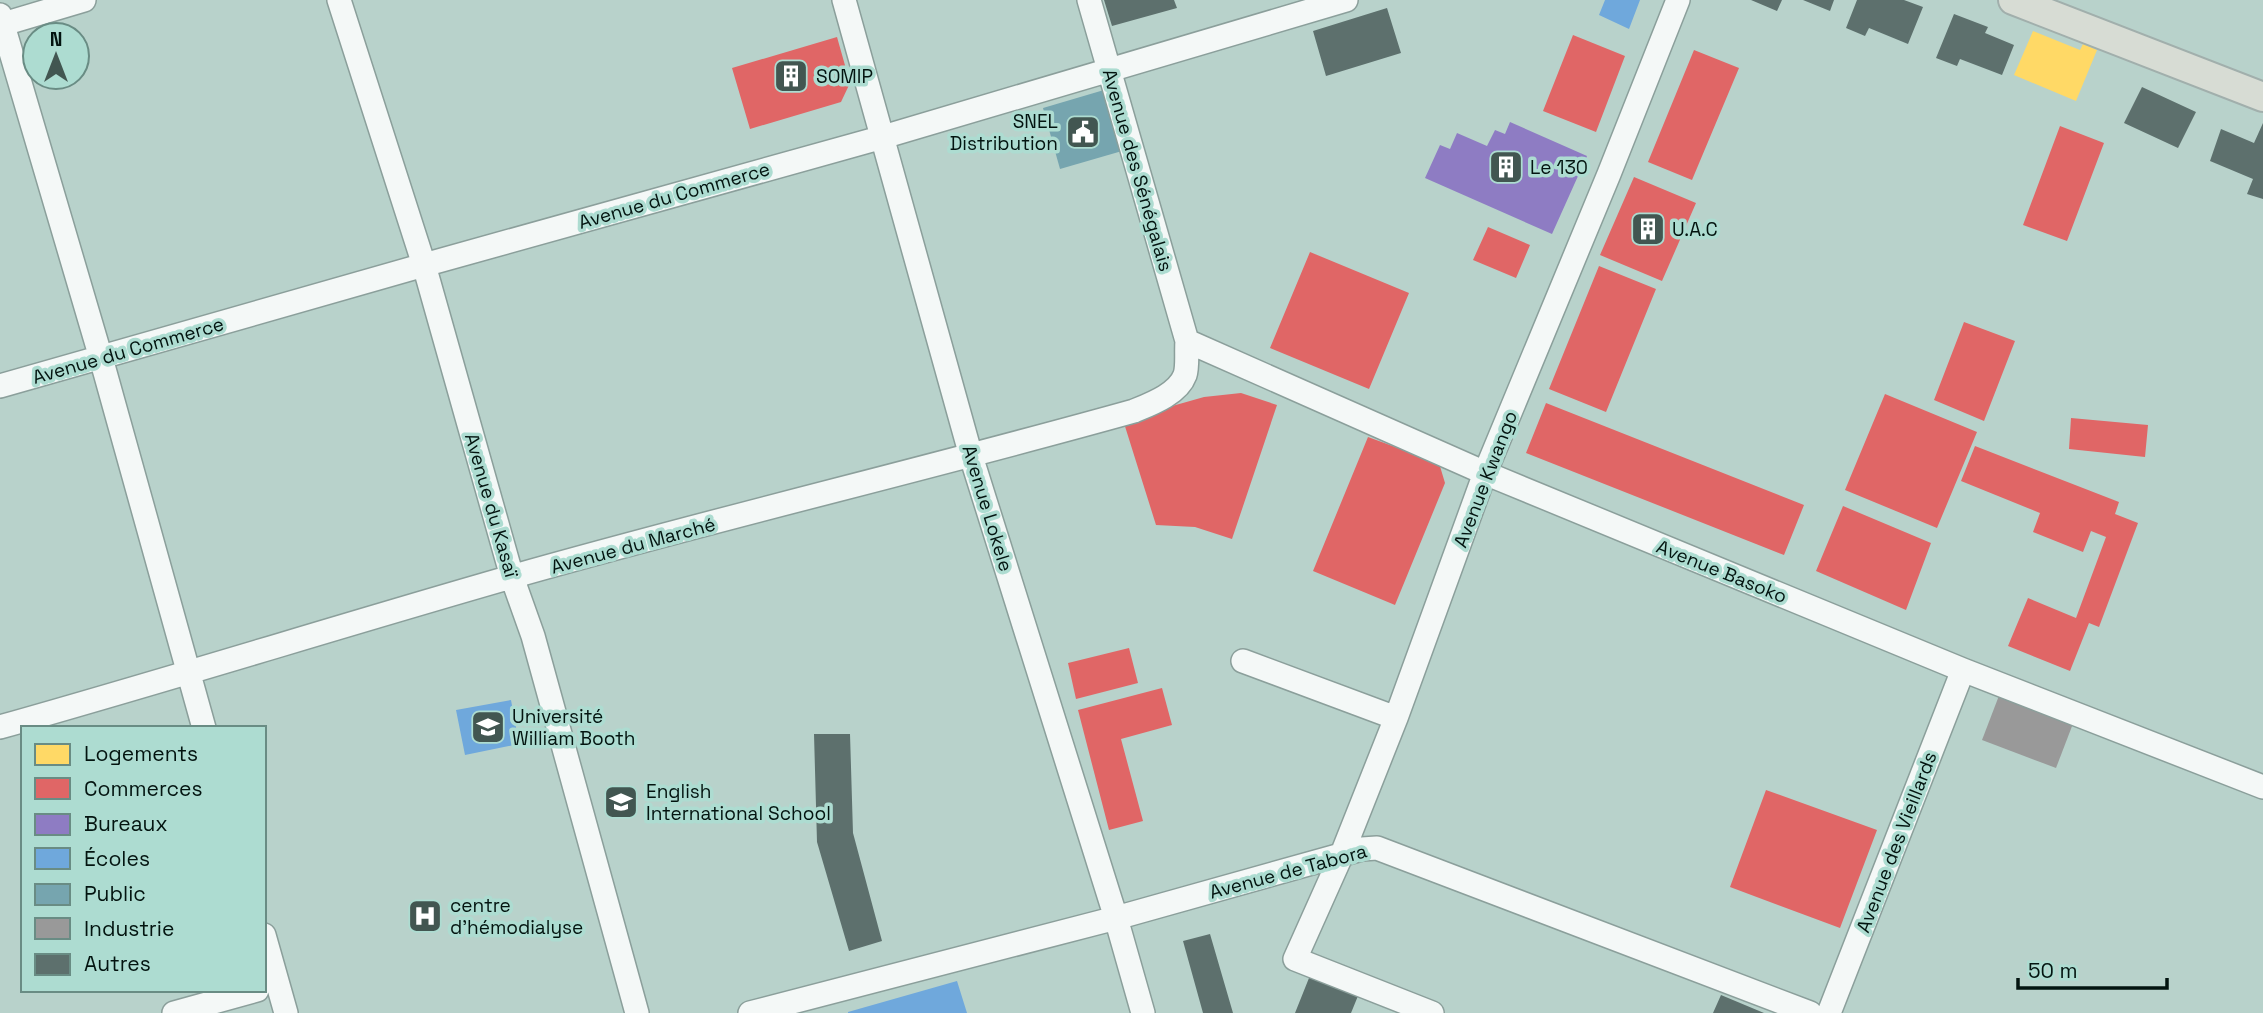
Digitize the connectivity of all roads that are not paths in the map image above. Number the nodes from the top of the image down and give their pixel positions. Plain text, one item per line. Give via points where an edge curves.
1 (84, 0) edge
2 (844, 0) edge
3 (1089, 0) edge
4 (1346, 0) edge
5 (1678, 0) edge
6 (2014, 0) edge
7 (347, 2) edge
8 (1, 21) edge
9 (1108, 70) junction
10 (2263, 97) edge
11 (883, 137) junction
12 (424, 265) junction
13 (1187, 341) junction
14 (101, 358) junction
15 (0, 386) edge
16 (971, 456) junction
17 (1485, 473) junction
18 (512, 577) junction
19 (1243, 660) dead end
20 (1963, 670) junction
21 (189, 674) junction
22 (1396, 718) junction
23 (203, 726) edge
24 (0, 727) edge
25 (2263, 787) edge
26 (1342, 854) junction
27 (1116, 918) junction
28 (266, 970) edge
29 (267, 988) edge
30 (252, 992) edge
31 (174, 1013) edge
32 (286, 1013) edge
33 (637, 1013) edge
34 (750, 1013) edge
35 (1143, 1013) edge
36 (1432, 1013) edge
37 (1810, 1013) edge
38 (1829, 1013) edge

1 - 8 street
2 - 11 street, Avenue Lokele
3 - 9 street, Avenue des Sénégalais
4 - 9 street, Avenue du Commerce
5 - 17 street, Avenue Kwango
6 - 10 main road
7 - 12 street, Avenue du Kasaï
8 - 14 street
9 - 11 street, Avenue du Commerce
9 - 13 street, Avenue des Sénégalais
11 - 12 street, Avenue du Commerce
11 - 16 street, Avenue Lokele
12 - 14 street, Avenue du Commerce
12 - 18 street, Avenue du Kasaï
13 - 16 street, Avenue du Marché via 1185,375 1160,401
13 - 17 street, Avenue Basoko
14 - 15 street, Avenue du Commerce
14 - 21 street
16 - 18 street, Avenue du Marché
16 - 27 street, Avenue Lokele
17 - 20 street, Avenue Basoko
17 - 22 street, Avenue Kwango
18 - 21 street, Avenue du Marché
18 - 33 street, Avenue du Kasaï via 534,636
19 - 22 street
20 - 25 street, Avenue Basoko
20 - 38 street, Avenue des Vieillards
21 - 23 street
21 - 24 street, Avenue du Marché
22 - 26 street, Avenue Kwango
26 - 27 street, Avenue de Tabora
26 - 36 street, Avenue Kwango via 1295,958
26 - 37 street, Avenue de Tabora via 1377,848
27 - 34 street, Avenue de Tabora
27 - 35 street, Avenue Lokele
28 - 29 street
29 - 32 street
30 - 31 street

